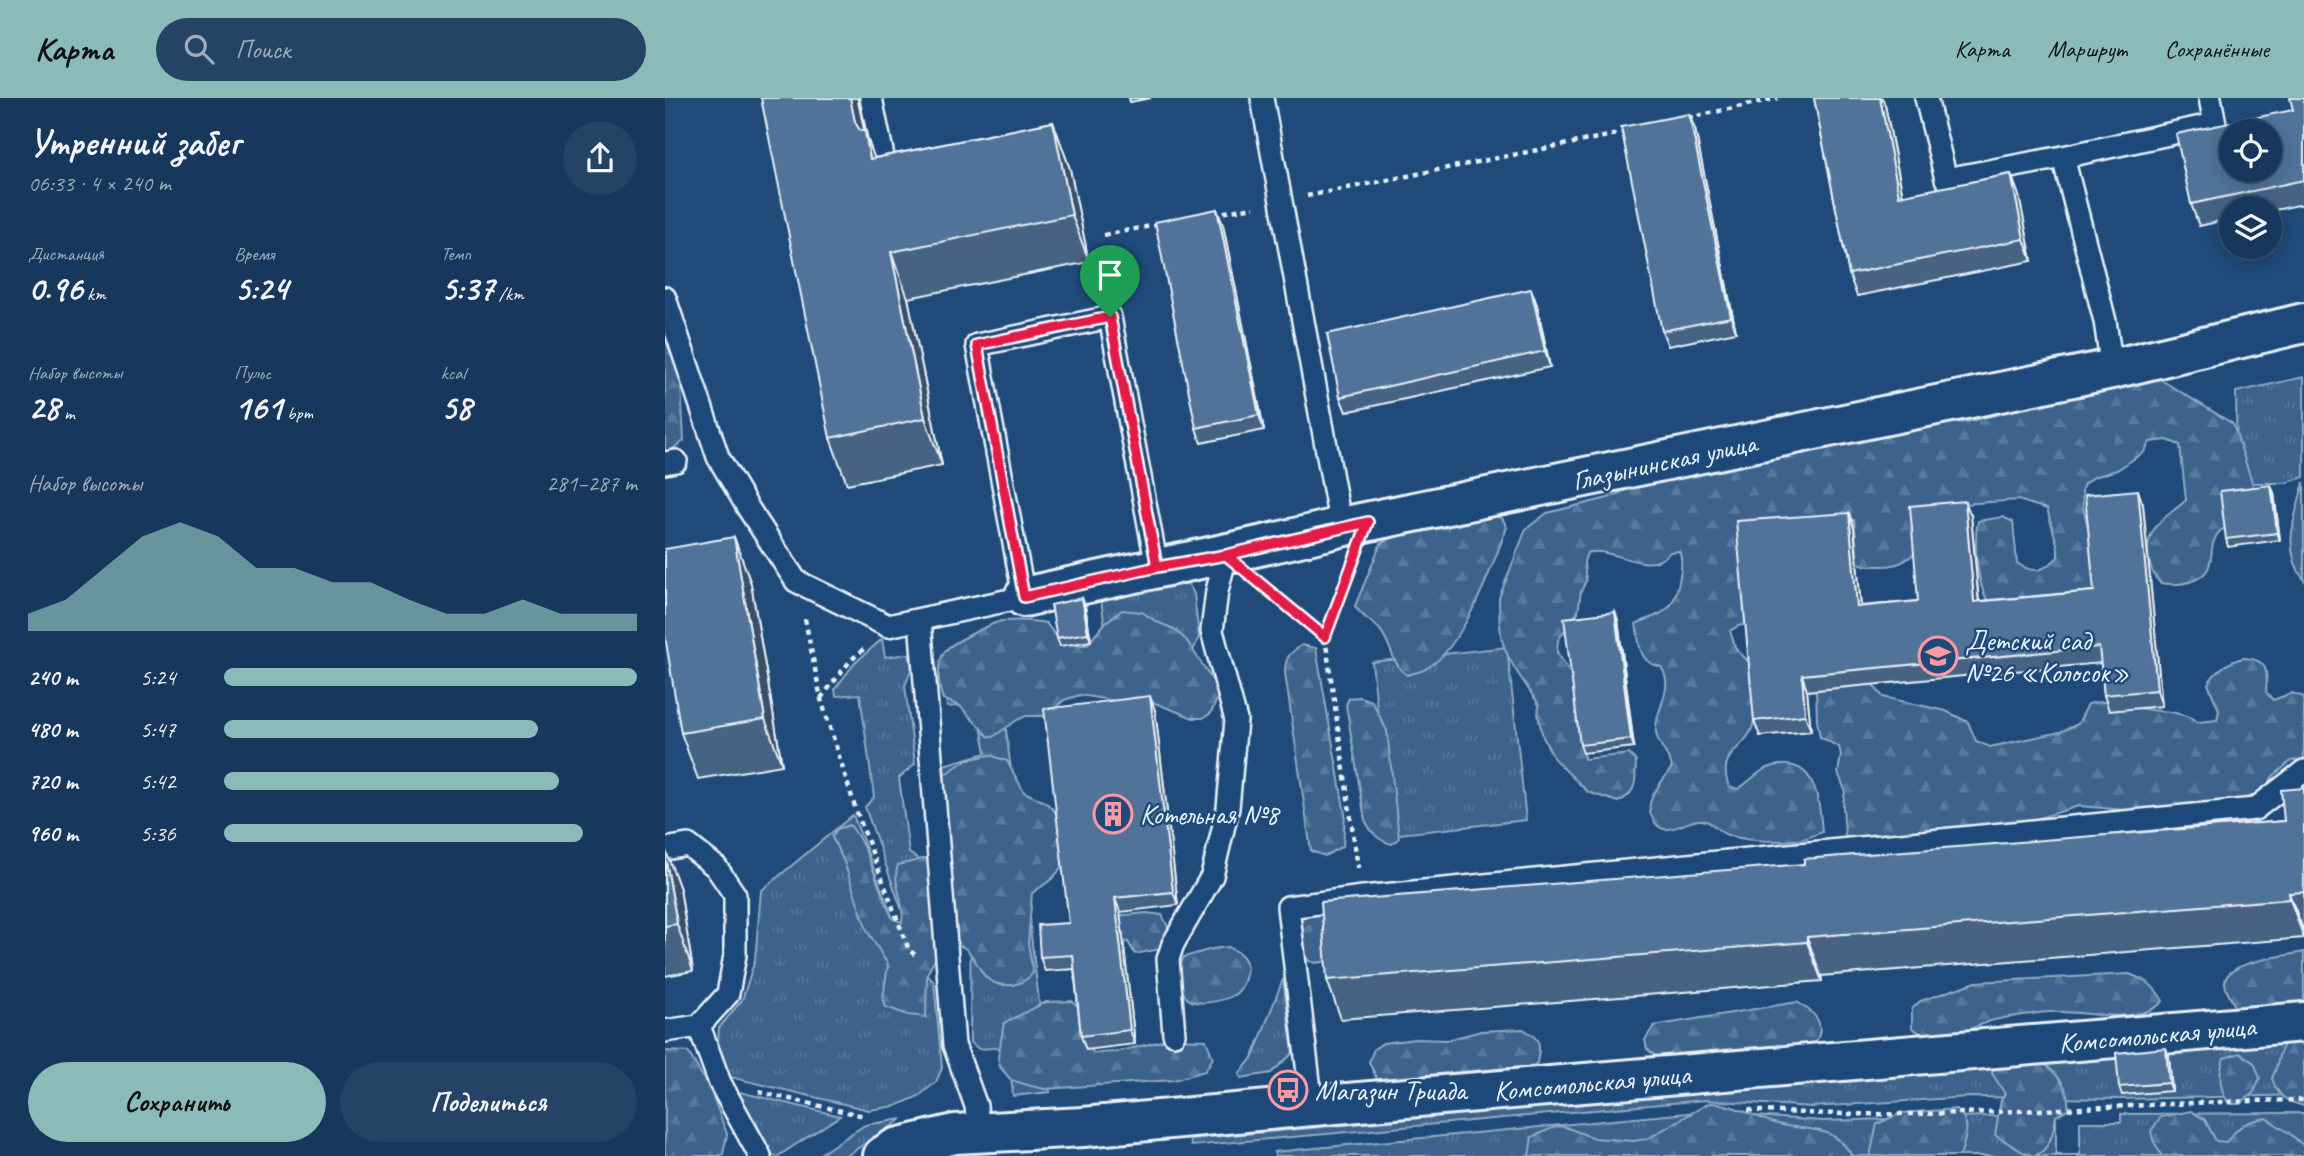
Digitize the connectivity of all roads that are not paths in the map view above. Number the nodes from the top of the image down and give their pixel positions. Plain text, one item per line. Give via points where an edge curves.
1 (870, 98) edge
2 (1262, 98) edge
3 (1926, 98) edge
4 (2210, 98) edge
5 (2063, 158) junction
6 (885, 166) edge
7 (665, 298) edge
8 (2304, 323) edge
9 (2112, 369) junction
10 (1355, 524) junction
11 (1226, 555) junction
12 (1157, 567) junction
13 (1024, 597) junction
14 (920, 620) junction
15 (2304, 771) edge
16 (665, 849) edge
17 (2304, 1022) edge
18 (699, 1026) junction
19 (665, 1031) edge
20 (1174, 1034) dead end
21 (1311, 1106) junction
22 (979, 1133) junction
23 (760, 1156) edge
24 (883, 1156) edge

1 - 6 lane
2 - 10 lane via 1280,202
3 - 5 lane via 1946,179
4 - 5 lane via 2215,124
5 - 9 lane via 2105,321
7 - 14 lane via 718,457 796,581 888,626
8 - 9 street, Глазынинская улица
9 - 10 street, Глазынинская улица
10 - 11 street, Глазынинская улица
11 - 12 street, Глазынинская улица
11 - 20 lane via 1212,631 1236,720 1228,808 1212,876 1168,959
12 - 13 street, Глазынинская улица
12 - 13 lane via 1110,317 977,345
13 - 14 lane
14 - 22 lane via 954,1045 976,1106
15 - 21 lane via 2255,809 1288,906
16 - 18 lane via 688,845 716,867 735,895 735,955 728,994
17 - 21 street, Комсомольская улица
18 - 19 lane
18 - 23 lane via 720,1083
21 - 22 street, Комсомольская улица
22 - 24 street, Комсомольская улица via 931,1138

